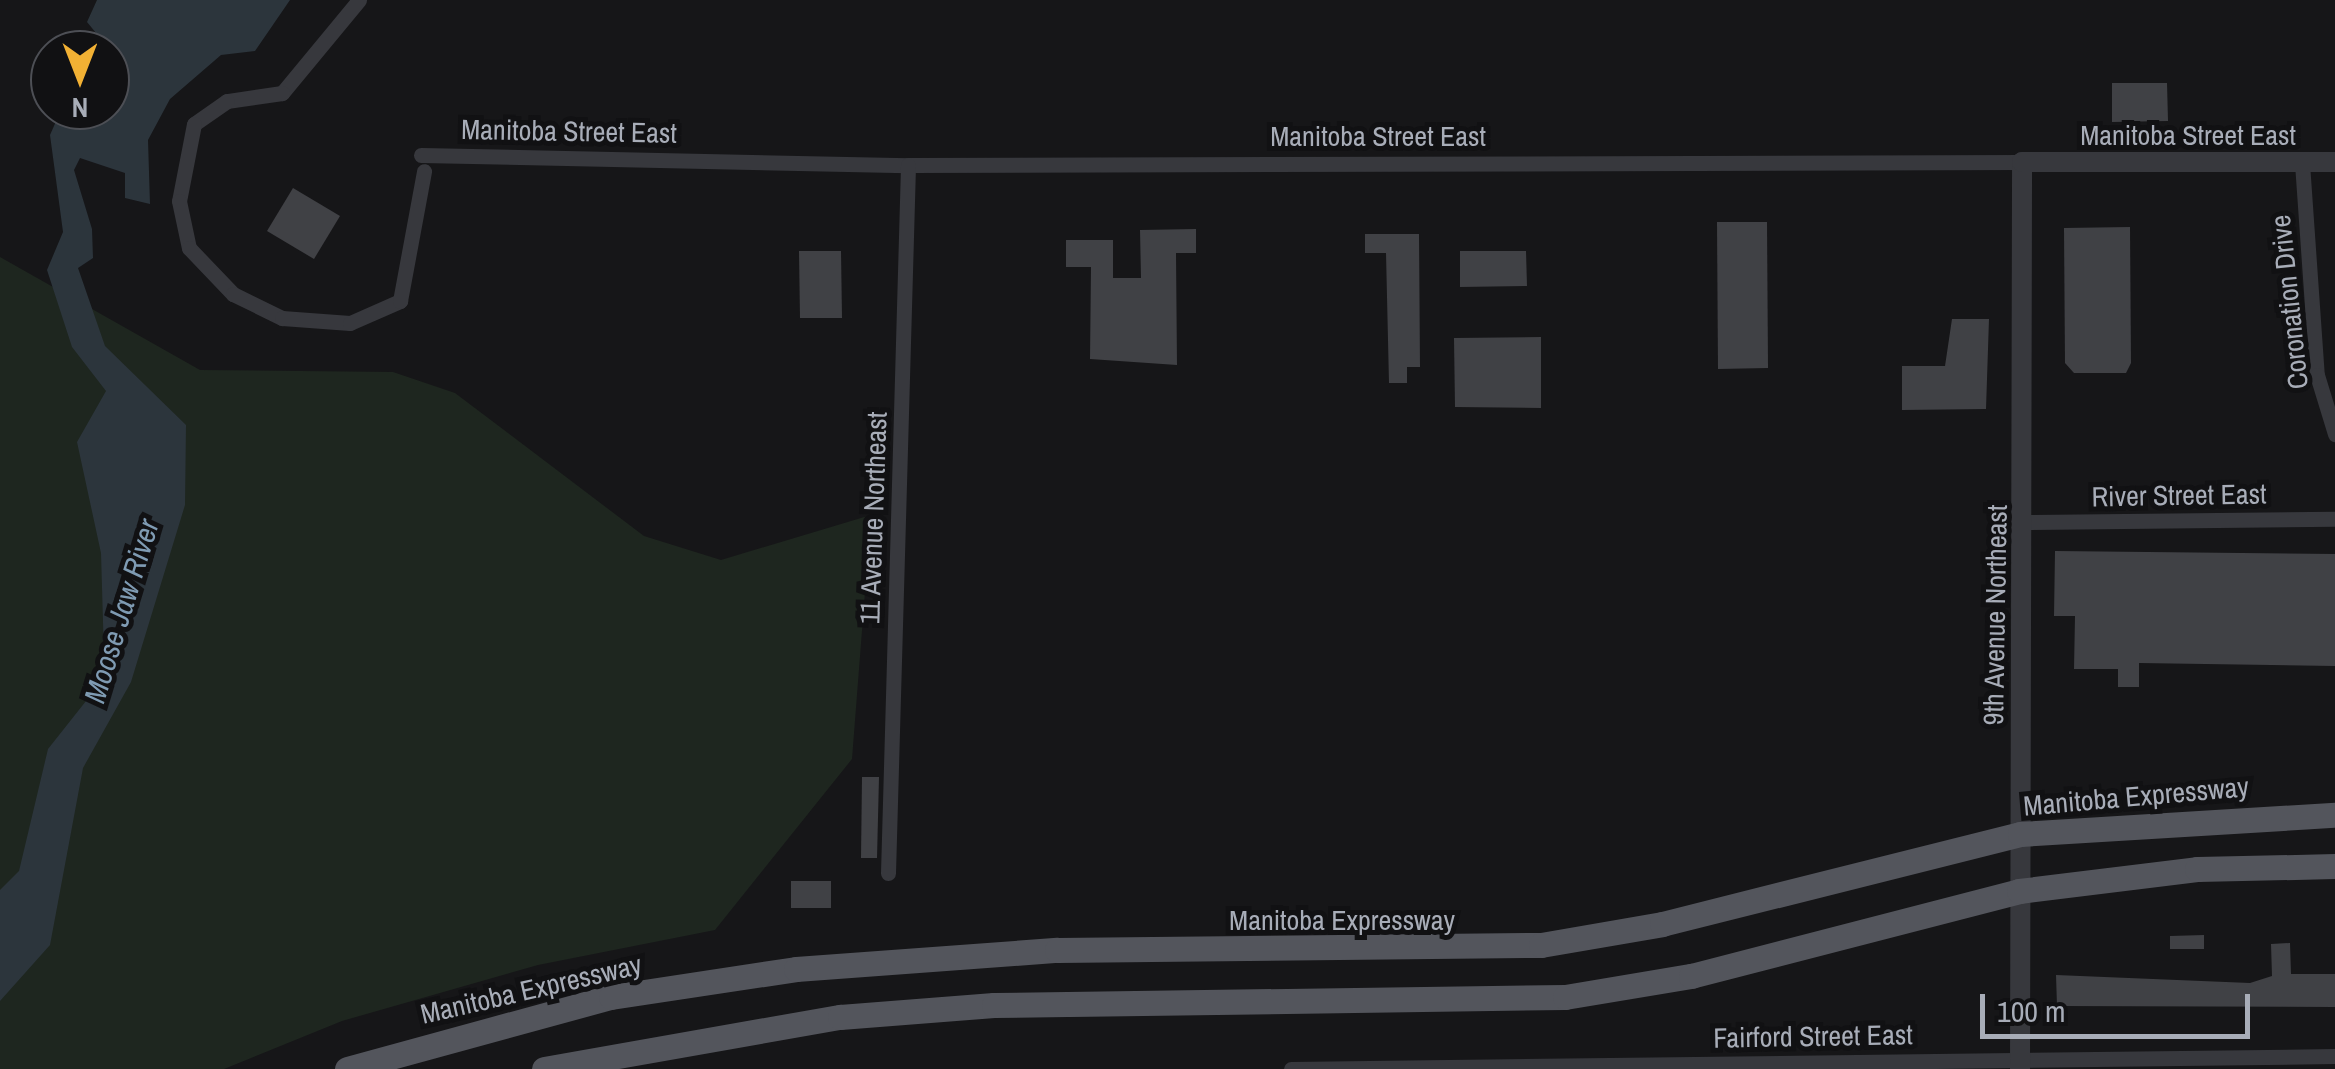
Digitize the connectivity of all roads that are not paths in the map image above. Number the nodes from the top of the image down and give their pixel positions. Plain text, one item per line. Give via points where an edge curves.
1 (359, 0) edge
2 (2022, 162) junction
3 (2332, 162) edge
4 (2302, 164) junction
5 (908, 165) junction
6 (2335, 434) edge
7 (2335, 519) edge
8 (2024, 522) junction
9 (2335, 816) edge
10 (2020, 834) junction
11 (2335, 866) edge
12 (888, 873) dead end
13 (2019, 892) junction
14 (2335, 1056) edge
15 (2019, 1064) edge
16 (1451, 1068) edge
17 (347, 1069) edge
18 (544, 1069) edge
19 (1291, 1069) edge

1 - 5 street, Manitoba Street East via 282,93 227,101 194,124 178,201 189,248 233,294 282,318 350,323 400,300 422,163
2 - 4 street, Manitoba Street East
2 - 5 street, Manitoba Street East
2 - 8 street, 9th Avenue Northeast
3 - 4 street, Manitoba Street East
4 - 6 street, Coronation Drive via 2317,375
5 - 12 street, 11 Avenue Northeast
7 - 8 street, River Street East
8 - 10 street, 9th Avenue Northeast
9 - 10 main road, Manitoba Expressway
10 - 13 street, 9th Avenue Northeast
10 - 17 main road, Manitoba Expressway via 1590,938 1479,949 1056,950 814,967 611,997
11 - 13 main road via 2178,870
13 - 15 street, 9th Avenue Northeast
13 - 18 main road via 1690,976 1565,997 994,1005 703,1037
14 - 15 street, Fairford Street East
15 - 16 street, Fairford Street East
16 - 19 street, Fairford Street East

